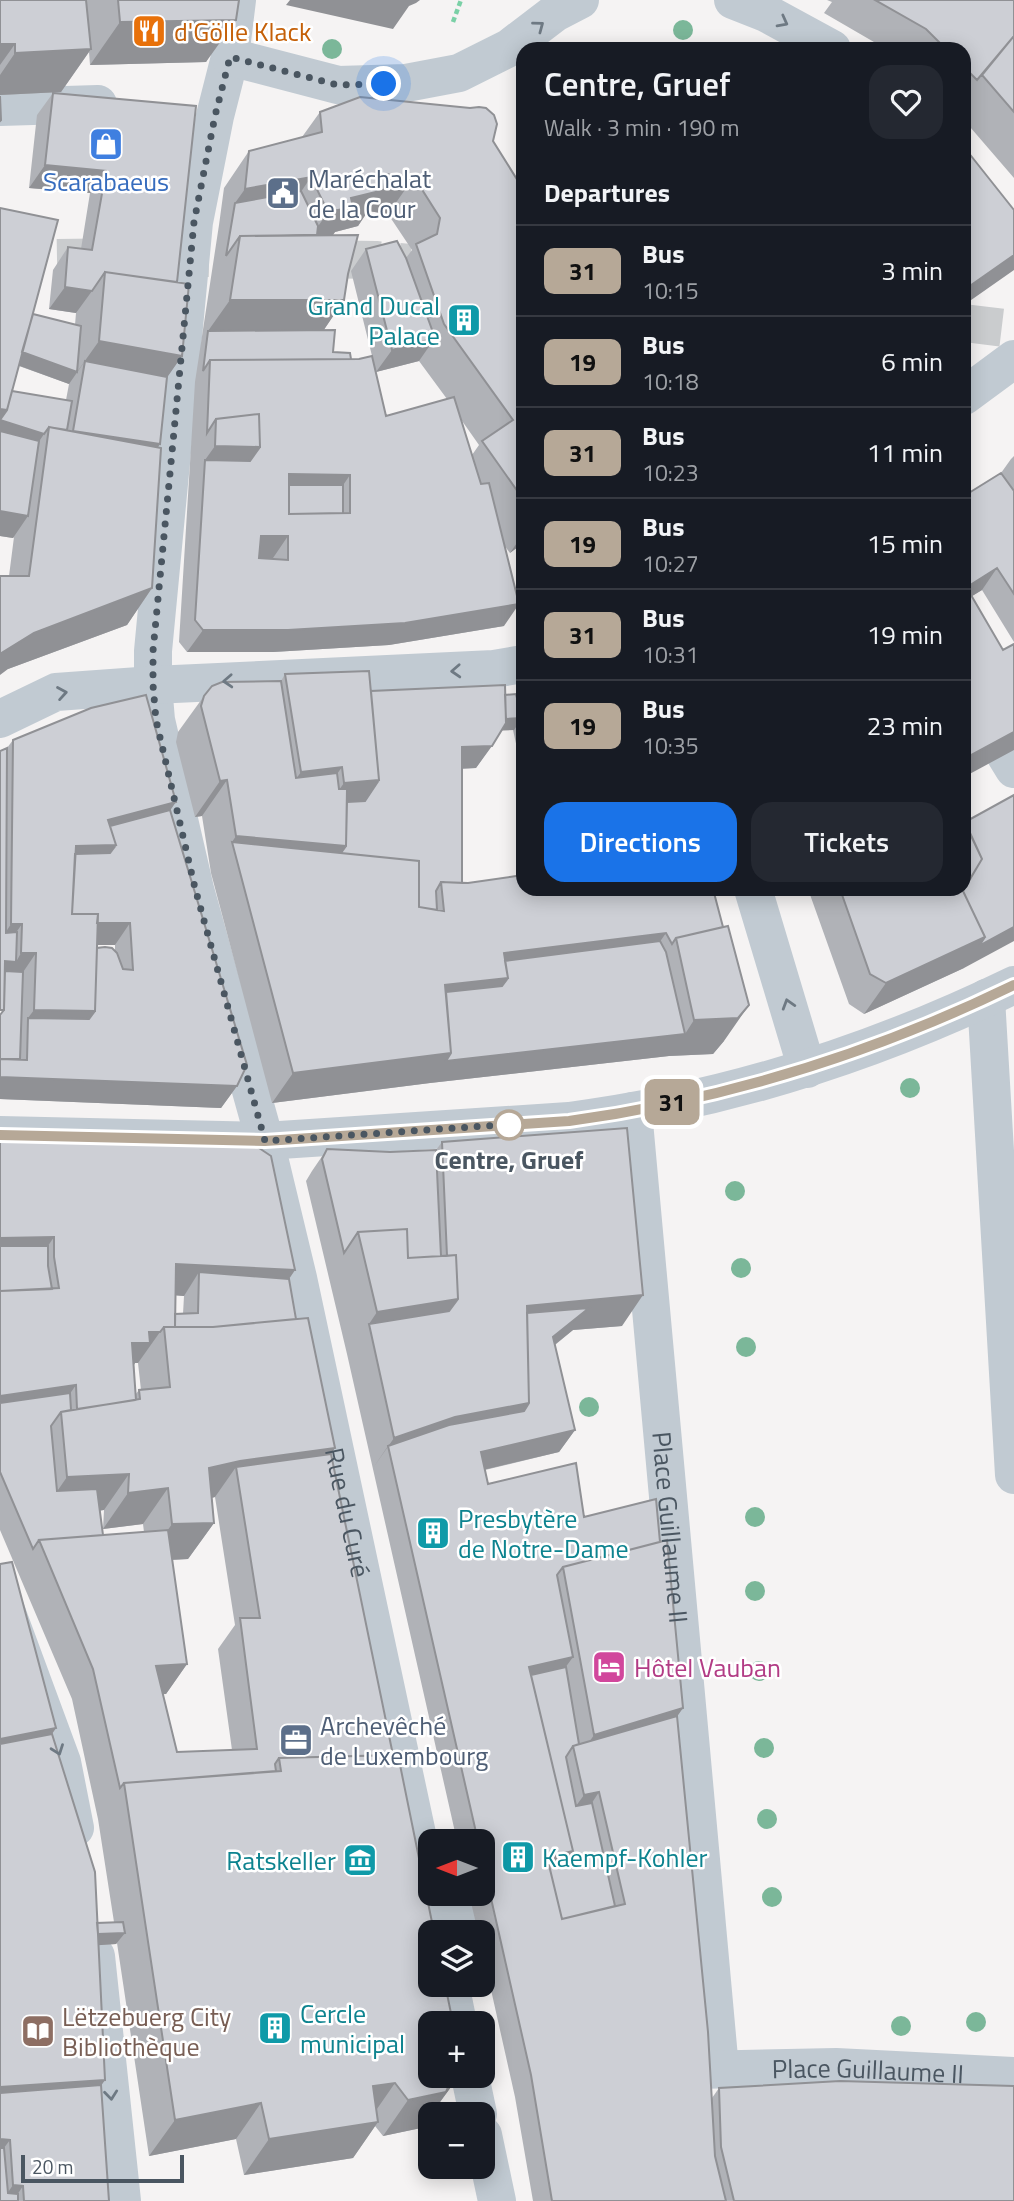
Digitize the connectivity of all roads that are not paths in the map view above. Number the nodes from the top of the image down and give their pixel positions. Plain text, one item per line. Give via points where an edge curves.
1 (237, 0) edge
2 (580, 0) edge
3 (733, 0) edge
4 (517, 42) edge
5 (819, 42) edge
6 (516, 43) edge
7 (230, 57) junction
8 (134, 106) edge
9 (0, 107) edge
10 (1014, 359) edge
11 (971, 391) edge
12 (131, 478) edge
13 (168, 484) junction
14 (516, 665) edge
15 (153, 685) junction
16 (0, 719) edge
17 (755, 896) edge
18 (1000, 992) edge
19 (807, 1069) junction
20 (633, 1111) junction
21 (0, 1135) edge
22 (265, 1141) junction
23 (1014, 1475) edge
24 (0, 1594) edge
25 (82, 1865) edge
26 (474, 1914) dead end
27 (92, 1917) edge
28 (436, 1920) edge
29 (457, 1920) edge
30 (1014, 2076) edge
31 (492, 2179) edge
32 (122, 2201) edge
33 (497, 2201) edge

1 - 7 street, Rue du Curé
4 -> 2 street
3 -> 5 street
7 -> 6 street via 338,85 406,83 459,73
7 - 13 street, Rue du Curé via 198,113 194,222
8 - 9 street
10 - 11 street
12 - 13 street
13 - 15 street, Rue du Curé
14 -> 15 street
16 -> 15 street via 56,692
15 - 22 street, Rue du Curé via 156,720 195,888
19 -> 17 street
18 - 19 street
18 - 23 street
19 - 20 street
20 - 22 street via 569,1121
20 - 30 street, Place Guillaume II via 707,2069 836,2067
21 - 22 street
22 - 28 street, Rue du Curé
24 -> 25 street via 62,1762
26 - 29 street
27 -> 32 street
31 - 33 street

